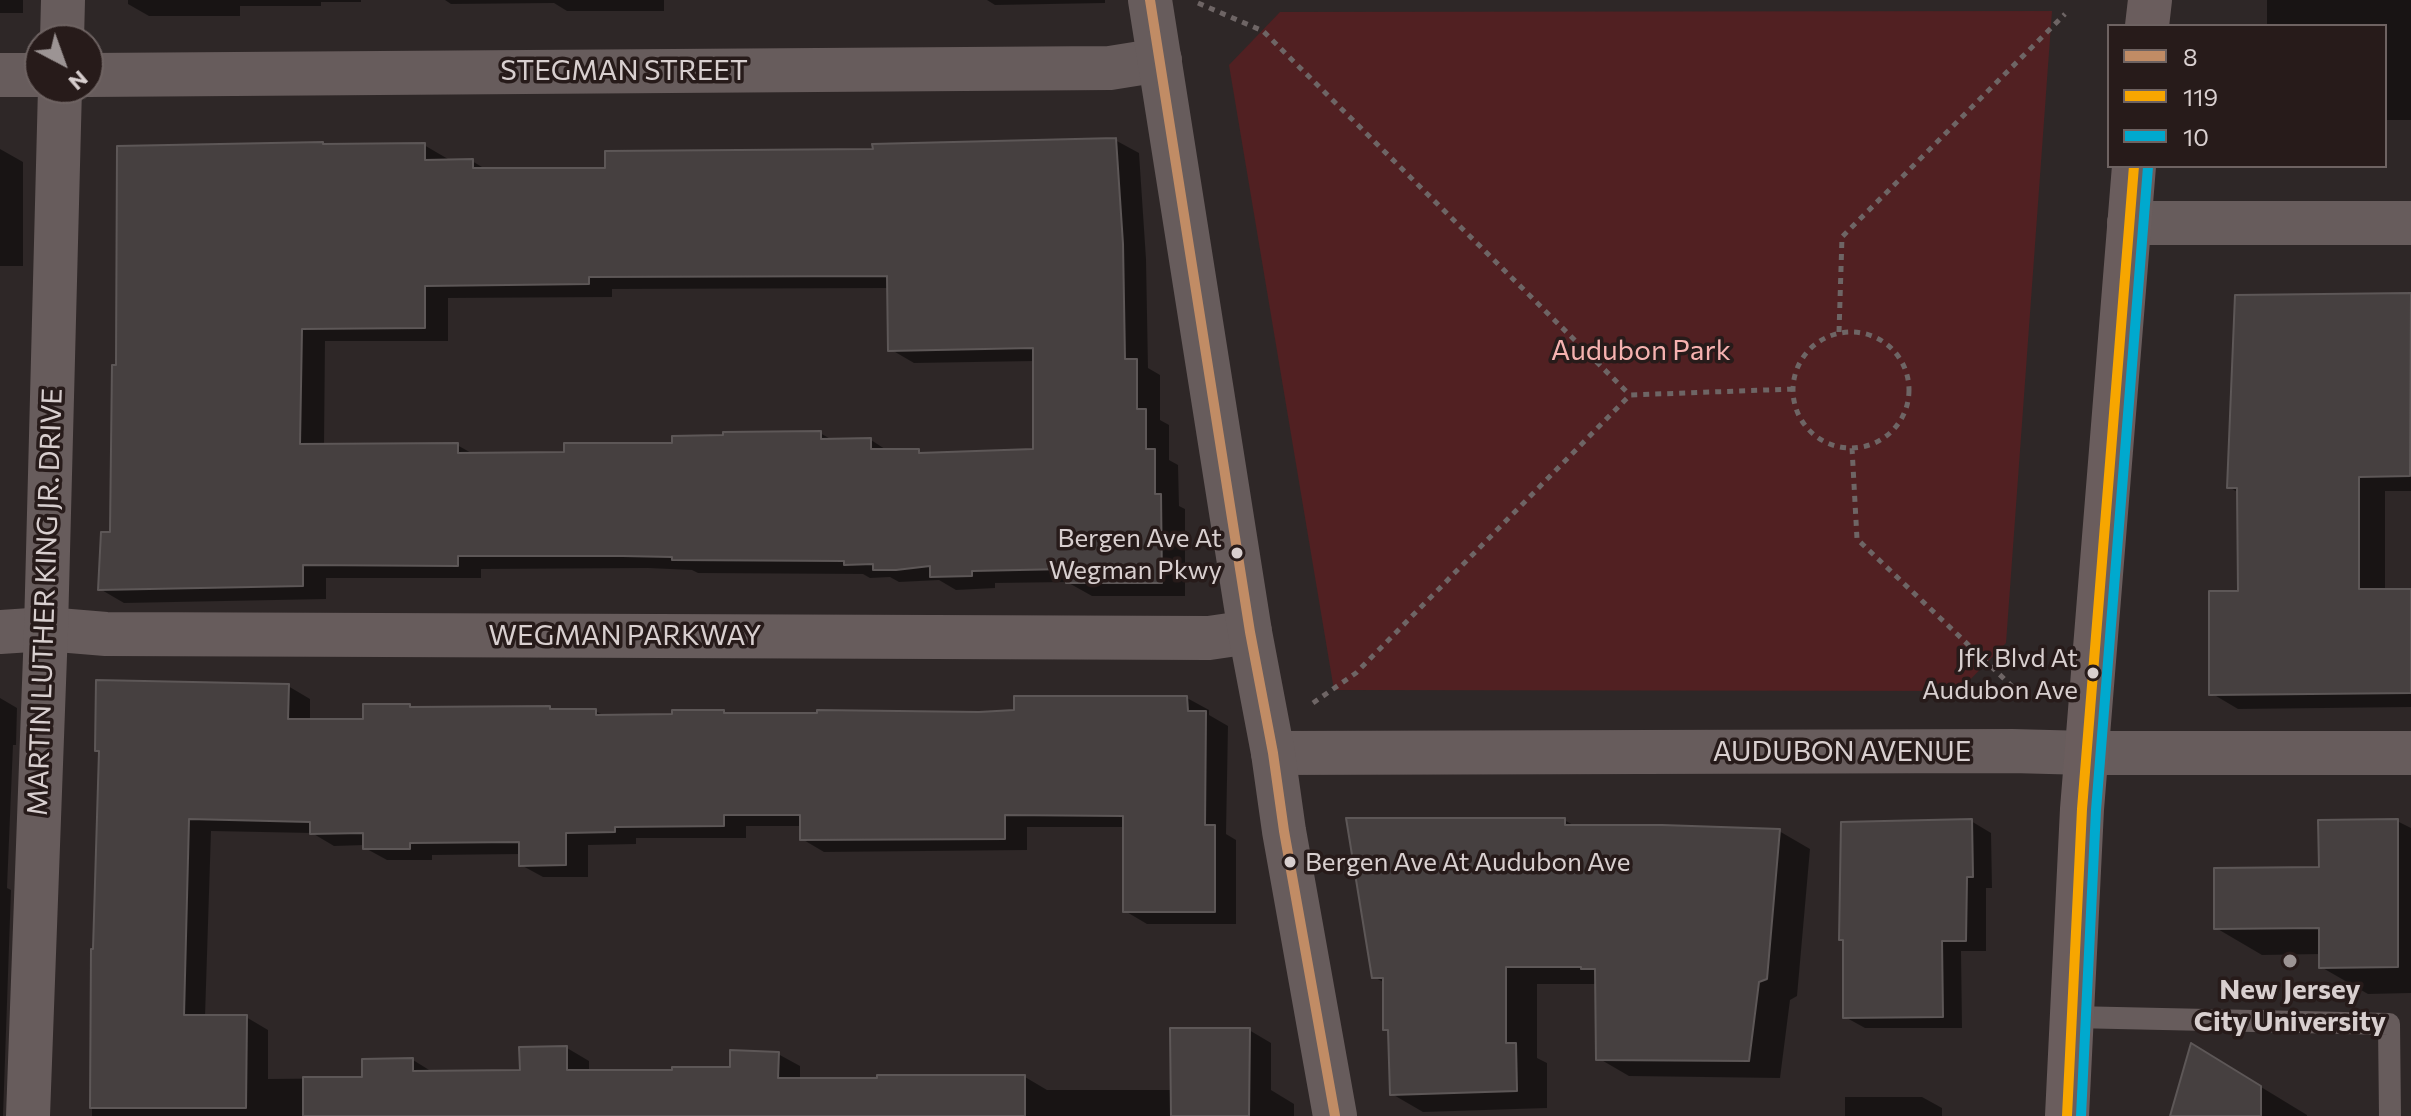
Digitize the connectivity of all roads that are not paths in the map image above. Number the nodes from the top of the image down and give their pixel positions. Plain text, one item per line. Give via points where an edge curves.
1 (63, 0) edge
2 (1150, 0) edge
3 (2150, 0) edge
4 (62, 24) edge
5 (2147, 24) edge
6 (1160, 60) junction
7 (0, 75) edge
8 (24, 75) edge
9 (104, 75) edge
10 (60, 104) edge
11 (2134, 168) edge
12 (2129, 223) junction
13 (2411, 223) edge
14 (46, 629) junction
15 (0, 632) edge
16 (1250, 632) junction
17 (1273, 753) junction
18 (2087, 753) junction
19 (2411, 753) edge
20 (2072, 1017) junction
21 (28, 1116) edge
22 (1335, 1116) edge
23 (2067, 1116) edge
24 (2390, 1116) edge

1 - 4 street
2 - 6 street
3 - 5 main road
6 - 9 street, STEGMAN STREET via 1110,68
6 - 16 street
7 - 8 street
10 - 14 street, MARTIN LUTHER KING JR. DRIVE
11 - 12 main road
12 - 13 street
12 - 18 main road
14 - 15 street, WEGMAN PARKWAY
14 - 16 street, WEGMAN PARKWAY via 122,635 1209,638
14 - 21 street, MARTIN LUTHER KING JR. DRIVE
16 - 17 street
17 - 18 street, AUDUBON AVENUE
17 - 22 street
18 - 19 street, AUDUBON AVENUE
18 - 20 main road
20 - 23 main road
20 - 24 lane via 2389,1024

